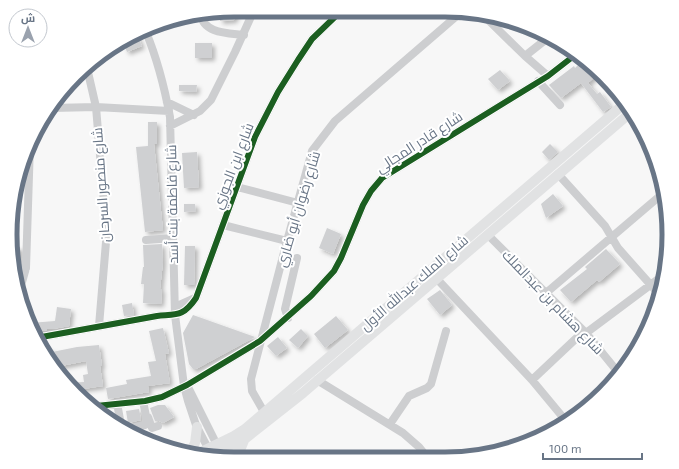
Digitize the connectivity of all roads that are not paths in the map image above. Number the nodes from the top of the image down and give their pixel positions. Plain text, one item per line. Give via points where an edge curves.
1 (251, 17) edge
2 (335, 17) edge
3 (456, 17) edge
4 (202, 20) edge
5 (490, 22) edge
6 (147, 35) edge
7 (244, 35) junction
8 (544, 41) edge
9 (524, 56) junction
10 (571, 58) edge
11 (88, 74) edge
12 (548, 76) junction
13 (538, 81) junction
14 (167, 102) junction
15 (560, 105) dead end
16 (96, 107) junction
17 (620, 107) edge
18 (58, 108) edge
19 (169, 111) junction
20 (194, 115) junction
21 (626, 116) edge
22 (170, 126) junction
23 (29, 164) edge
24 (558, 174) junction
25 (237, 187) junction
26 (659, 197) edge
27 (298, 203) junction
28 (223, 225) junction
29 (488, 235) junction
30 (612, 237) junction
31 (173, 238) junction
32 (146, 240) dead end
33 (287, 241) junction
34 (297, 258) dead end
35 (20, 268) edge
36 (26, 268) junction
37 (436, 279) junction
38 (657, 279) edge
39 (22, 282) edge
40 (651, 284) junction
41 (655, 290) edge
42 (546, 293) junction
43 (175, 311) junction
44 (288, 318) junction
45 (99, 326) junction
46 (446, 331) dead end
47 (585, 332) junction
48 (42, 337) edge
49 (260, 341) junction
50 (615, 369) edge
51 (317, 380) junction
52 (532, 380) junction
53 (185, 384) junction
54 (144, 401) junction
55 (117, 403) junction
56 (100, 405) edge
57 (264, 412) junction
58 (562, 417) edge
59 (120, 419) edge
60 (390, 424) junction
61 (158, 426) dead end
62 (134, 427) edge
63 (197, 427) junction
64 (246, 438) junction
65 (218, 444) junction
66 (192, 448) edge
67 (211, 451) edge
68 (214, 451) edge
69 (218, 452) edge
70 (239, 452) edge
71 (422, 452) edge

1 - 7 street
2 - 25 street, شارع ابن الجوزي via 312,39 278,92 255,137
3 - 27 street, شارع رضوان أبو ضاري via 335,121 312,151
4 - 7 street via 204,25 209,28
5 - 9 street
6 - 14 street, شارع فاطمة بنت أسد
7 - 20 street via 211,100
8 - 9 street
9 - 12 street
10 - 12 street, شارع قادر المجالي
11 - 16 street, شارع منصور السرحان
12 - 13 street, شارع قادر المجالي
13 - 15 street
13 - 44 street, شارع قادر المجالي via 382,178 370,191 334,271
14 - 19 street, شارع فاطمة بنت أسد
14 - 20 street
16 - 18 street
16 - 19 street
16 - 45 street, شارع منصور السرحان via 106,242
17 - 57 main road, شارع الملك عبدالله الأول
19 - 22 street, شارع فاطمة بنت أسد
20 - 22 street
21 - 24 main road, شارع الملك عبدالله الأول
22 - 31 street, شارع فاطمة بنت أسد
23 - 36 street
24 - 29 main road, شارع الملك عبدالله الأول
24 - 30 street
25 - 27 street
25 - 28 street, شارع ابن الجوزي
26 - 30 street
27 - 33 street, شارع رضوان أبو ضاري
28 - 33 street
28 - 43 street, شارع ابن الجوزي via 196,298 185,311
29 - 37 main road, شارع الملك عبدالله الأول
29 - 42 street, شارع هشام بن عبدالملك
30 - 40 street via 618,248
30 - 42 street
31 - 32 street
31 - 43 street, شارع فاطمة بنت أسد
33 - 49 street, شارع رضوان أبو ضاري
34 - 44 street via 285,309
35 - 36 street
36 - 39 street
37 - 51 main road, شارع الملك عبدالله الأول
37 - 52 street
38 - 40 street
40 - 41 street
40 - 47 street
42 - 47 street, شارع هشام بن عبدالملك
43 - 45 street
43 - 53 street, شارع فاطمة بنت أسد
44 - 49 street, شارع قادر المجالي
45 - 48 street
46 - 60 street via 430,384 409,396
47 - 50 street, شارع هشام بن عبدالملك
47 - 52 street
49 - 53 street, شارع قادر المجالي
49 - 57 street, شارع رضوان أبو ضاري via 250,383
51 - 60 street
51 - 64 main road, شارع الملك عبدالله الأول
52 - 58 street
53 - 54 street, شارع قادر المجالي via 162,397
53 - 63 street, شارع فاطمة بنت أسد
53 - 65 street, شارع فاطمة بنت أسد
54 - 55 street, شارع قادر المجالي
54 - 61 street via 150,426
54 - 62 street via 147,421 145,425
55 - 56 street, شارع قادر المجالي
55 - 59 street
57 - 65 main road, شارع الملك عبدالله الأول via 245,428
60 - 71 street
63 - 66 main road
63 - 67 street, شارع فاطمة بنت أسد
64 - 69 main road, شارع الملك عبدالله الأول
64 - 70 main road
65 - 68 main road, شارع الملك عبدالله الأول

